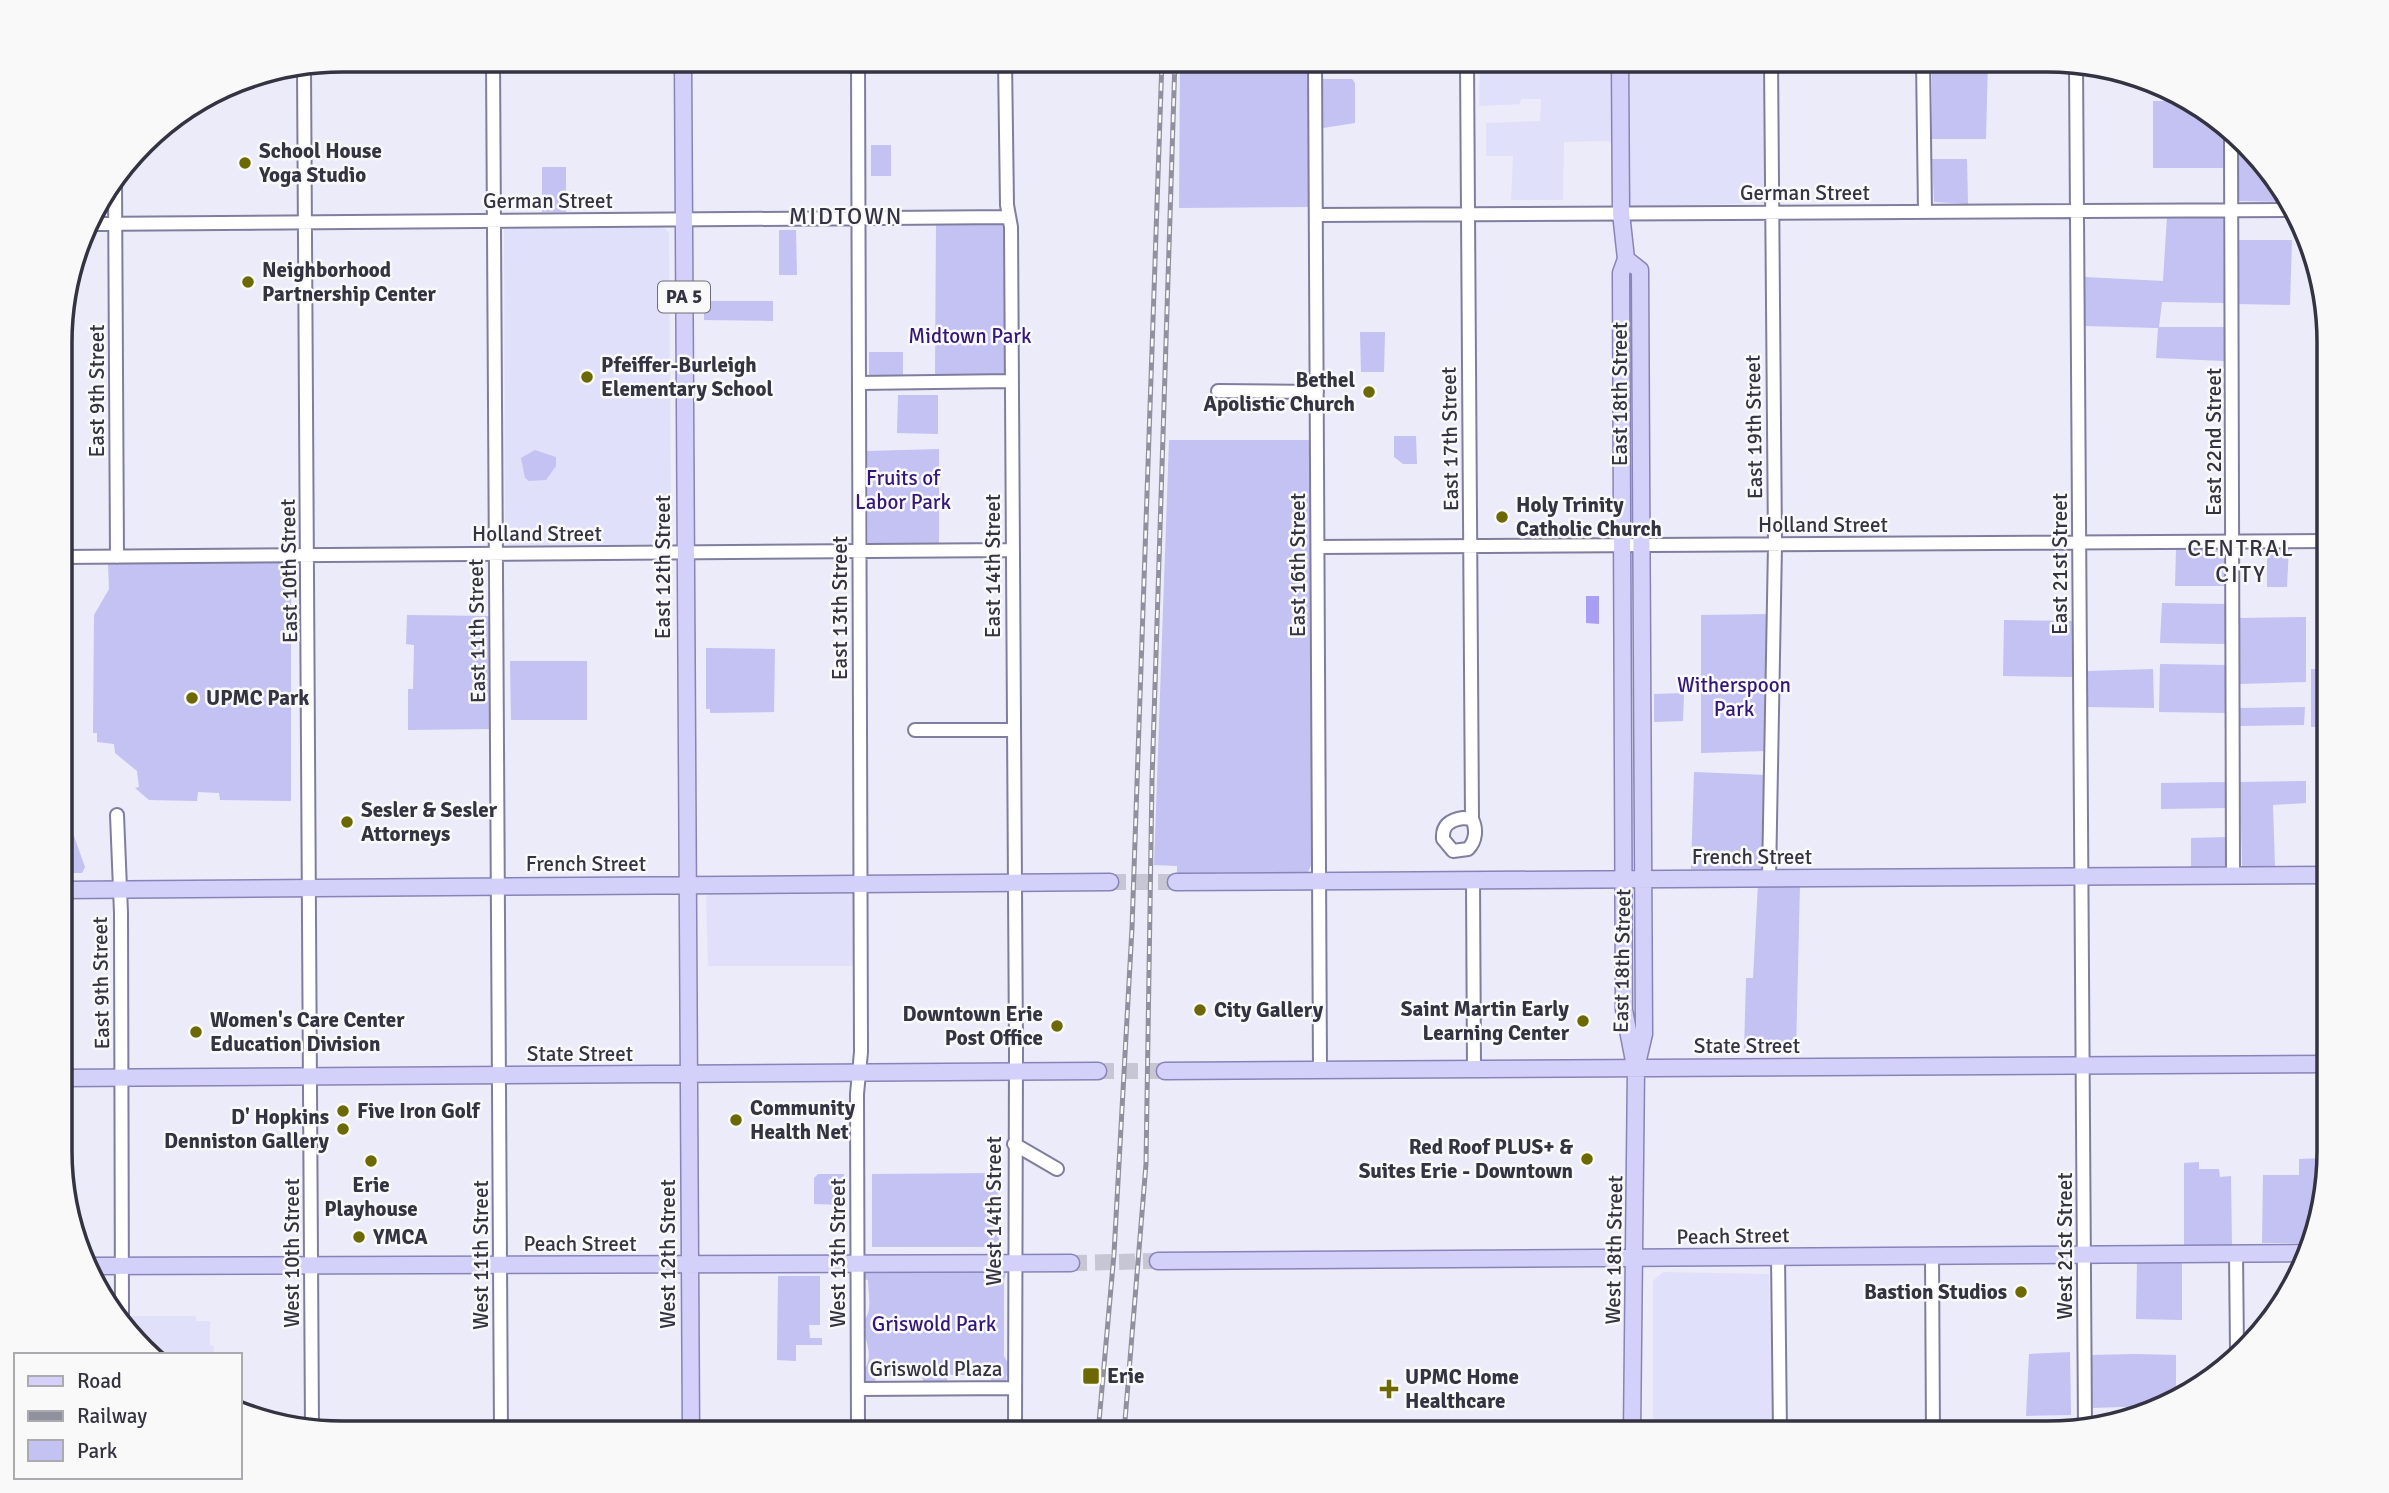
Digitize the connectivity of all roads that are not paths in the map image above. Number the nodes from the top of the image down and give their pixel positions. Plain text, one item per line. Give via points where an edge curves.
1 (493, 72) edge
2 (683, 72) edge
3 (858, 72) edge
4 (1005, 72) edge
5 (1315, 72) edge
6 (1467, 72) edge
7 (1620, 72) edge
8 (1771, 72) edge
9 (1923, 72) edge
10 (2076, 73) edge
11 (304, 74) edge
12 (2231, 145) edge
13 (115, 195) edge
14 (2232, 210) junction
15 (2283, 210) edge
16 (2077, 211) junction
17 (1925, 212) junction
18 (1621, 213) junction
19 (1772, 213) junction
20 (1316, 215) junction
21 (1468, 215) junction
22 (1009, 217) junction
23 (858, 218) junction
24 (684, 219) junction
25 (494, 221) junction
26 (305, 222) junction
27 (100, 223) edge
28 (115, 223) junction
29 (1626, 259) junction
30 (1011, 381) junction
31 (859, 383) junction
32 (1218, 391) dead end
33 (1317, 392) junction
34 (2317, 541) edge
35 (2233, 542) junction
36 (2079, 543) junction
37 (1622, 545) junction
38 (1642, 545) junction
39 (1775, 545) junction
40 (1471, 546) junction
41 (1318, 547) junction
42 (1012, 550) junction
43 (859, 552) junction
44 (684, 553) junction
45 (496, 554) junction
46 (308, 555) junction
47 (72, 557) edge
48 (117, 557) junction
49 (915, 730) dead end
50 (1013, 730) junction
51 (117, 815) dead end
52 (1472, 819) dead end
53 (2233, 875) junction
54 (2317, 875) edge
55 (2081, 876) junction
56 (1623, 878) junction
57 (1644, 878) junction
58 (1769, 878) junction
59 (1473, 879) junction
60 (1319, 881) junction
61 (1110, 882) tunnel mouth
62 (1176, 882) tunnel mouth
63 (1015, 883) junction
64 (686, 884) junction
65 (860, 884) junction
66 (498, 885) junction
67 (309, 887) junction
68 (119, 889) junction
69 (72, 890) edge
70 (2317, 1064) edge
71 (2082, 1065) junction
72 (1636, 1068) junction
73 (1474, 1069) junction
74 (1320, 1070) junction
75 (1165, 1071) tunnel mouth
76 (1015, 1072) junction
77 (1098, 1072) tunnel mouth
78 (859, 1073) junction
79 (688, 1074) junction
80 (310, 1075) junction
81 (121, 1076) junction
82 (499, 1076) junction
83 (72, 1078) edge
84 (1014, 1144) junction
85 (1057, 1169) dead end
86 (2236, 1253) junction
87 (2298, 1253) edge
88 (2084, 1254) junction
89 (1932, 1255) junction
90 (1778, 1256) junction
91 (1634, 1258) junction
92 (1158, 1261) tunnel mouth
93 (1013, 1263) junction
94 (1071, 1263) tunnel mouth
95 (857, 1264) junction
96 (311, 1265) junction
97 (501, 1265) junction
98 (98, 1266) edge
99 (122, 1266) junction
100 (689, 1266) junction
101 (122, 1308) edge
102 (2237, 1343) edge
103 (1015, 1388) junction
104 (858, 1389) junction
105 (2085, 1419) edge
106 (312, 1420) edge
107 (501, 1421) edge
108 (691, 1421) edge
109 (858, 1421) edge
110 (1014, 1421) edge
111 (1632, 1421) edge
112 (1780, 1421) edge
113 (1933, 1421) edge

1 - 25 street, East 11th Street
2 - 24 main road, East 12th Street / PA 5
3 - 23 street, East 13th Street
4 - 22 street, East 14th Street
5 - 20 street, East 16th Street
6 - 21 street, East 17th Street
7 - 18 main road, East 18th Street
8 - 19 street, East 19th Street
9 - 17 street
10 - 16 street, East 21st Street
11 - 26 street, East 10th Street
12 - 14 street, East 22nd Street
13 - 28 street, East 9th Street
14 - 15 street, German Street
14 - 16 street, German Street
14 - 35 street, East 22nd Street
16 - 17 street, German Street
16 - 36 street, East 21st Street
17 - 19 street, German Street
18 - 19 street, German Street
18 - 21 street, German Street
18 - 29 main road, East 18th Street
19 - 39 street, East 19th Street
20 - 21 street, German Street
20 - 33 street, East 16th Street
21 - 40 street, East 17th Street
22 - 23 street, German Street
22 - 30 street, East 14th Street
23 - 24 street, German Street
23 - 31 street, East 13th Street
24 - 25 street, German Street
24 - 44 main road, East 12th Street / PA 5
25 - 26 street, German Street
25 - 45 street, East 11th Street
26 - 28 street, German Street
26 - 46 street, East 10th Street
27 - 28 street, German Street
28 - 48 street, East 9th Street
29 - 37 main road, East 18th Street via 1621,273
29 - 38 main road, East 18th Street via 1640,270
30 - 31 street
30 - 42 street, East 14th Street
31 - 43 street, East 13th Street
32 - 33 street
33 - 41 street, East 16th Street
34 - 35 street, Holland Street
35 - 36 street, Holland Street
35 - 53 street, East 22nd Street
36 - 39 street, Holland Street
36 - 55 street, East 21st Street
37 - 38 street, Holland Street
37 - 40 street, Holland Street
37 - 56 main road, East 18th Street
38 - 39 street, Holland Street
38 - 57 main road, East 18th Street
39 - 58 street, East 19th Street
40 - 41 street, Holland Street
40 - 52 street, East 17th Street
41 - 60 street, East 16th Street
42 - 43 street, Holland Street
42 - 50 street, East 14th Street
43 - 44 street, Holland Street
43 - 65 street, East 13th Street
44 - 45 street, Holland Street
44 - 64 main road, East 12th Street / PA 5
45 - 46 street, Holland Street
45 - 66 street, East 11th Street
46 - 48 street, Holland Street
46 - 67 street, East 10th Street
47 - 48 street, Holland Street
49 - 50 street
50 - 63 street, East 14th Street
51 - 68 street, East 9th Street
53 - 54 main road, French Street
53 - 55 main road, French Street
55 - 58 main road, French Street
55 - 71 street, East 21st Street
56 - 57 main road, French Street
56 - 59 main road, French Street
56 - 72 main road, East 18th Street via 1624,1010
57 - 58 main road, French Street
57 - 72 main road, East 18th Street via 1644,1034
59 - 60 main road, French Street
59 - 73 street
60 - 62 main road, French Street
60 - 74 street, East 16th Street
61 - 63 main road, French Street
63 - 65 main road, French Street
63 - 76 street, East 14th Street
64 - 65 main road, French Street
64 - 66 main road, French Street
64 - 79 main road, East 12th Street / PA 5
65 - 78 street, East 13th Street
66 - 67 main road, French Street
66 - 82 street, East 11th Street
67 - 68 main road, French Street
67 - 80 street, East 10th Street
68 - 69 main road, French Street
68 - 81 street, East 9th Street
70 - 71 main road, State Street
71 - 72 main road, State Street
71 - 88 street, West 21st Street
72 - 73 main road, State Street
72 - 91 main road, West 18th Street
73 - 74 main road, State Street
74 - 75 main road, State Street
76 - 77 main road, State Street
76 - 78 main road, State Street
76 - 84 street, West 14th Street
78 - 79 main road, State Street
78 - 95 street, West 13th Street
79 - 82 main road, State Street
79 - 100 main road, West 12th Street / PA 5
80 - 81 main road, State Street
80 - 82 main road, State Street
80 - 96 street, West 10th Street
81 - 83 main road, State Street
81 - 99 street, East 9th Street
82 - 97 street, West 11th Street
84 - 85 street
84 - 93 street, West 14th Street
86 - 87 main road, Peach Street
86 - 88 main road, Peach Street
86 - 102 street
88 - 89 main road, Peach Street
88 - 105 street, West 21st Street
89 - 90 main road, Peach Street
89 - 113 street
90 - 91 main road, Peach Street
90 - 112 street
91 - 92 main road, Peach Street
91 - 111 main road, West 18th Street
93 - 94 main road, Peach Street
93 - 95 main road, Peach Street
93 - 103 street, West 14th Street
95 - 100 main road, Peach Street
95 - 104 street, West 13th Street
96 - 97 main road, Peach Street
96 - 99 main road, Peach Street
96 - 106 street, West 10th Street
97 - 100 main road, Peach Street
97 - 107 street, West 11th Street
98 - 99 main road, Peach Street
99 - 101 street, East 9th Street
100 - 108 main road, West 12th Street / PA 5
103 - 104 street, Griswold Plaza
103 - 110 street, West 14th Street
104 - 109 street, West 13th Street

